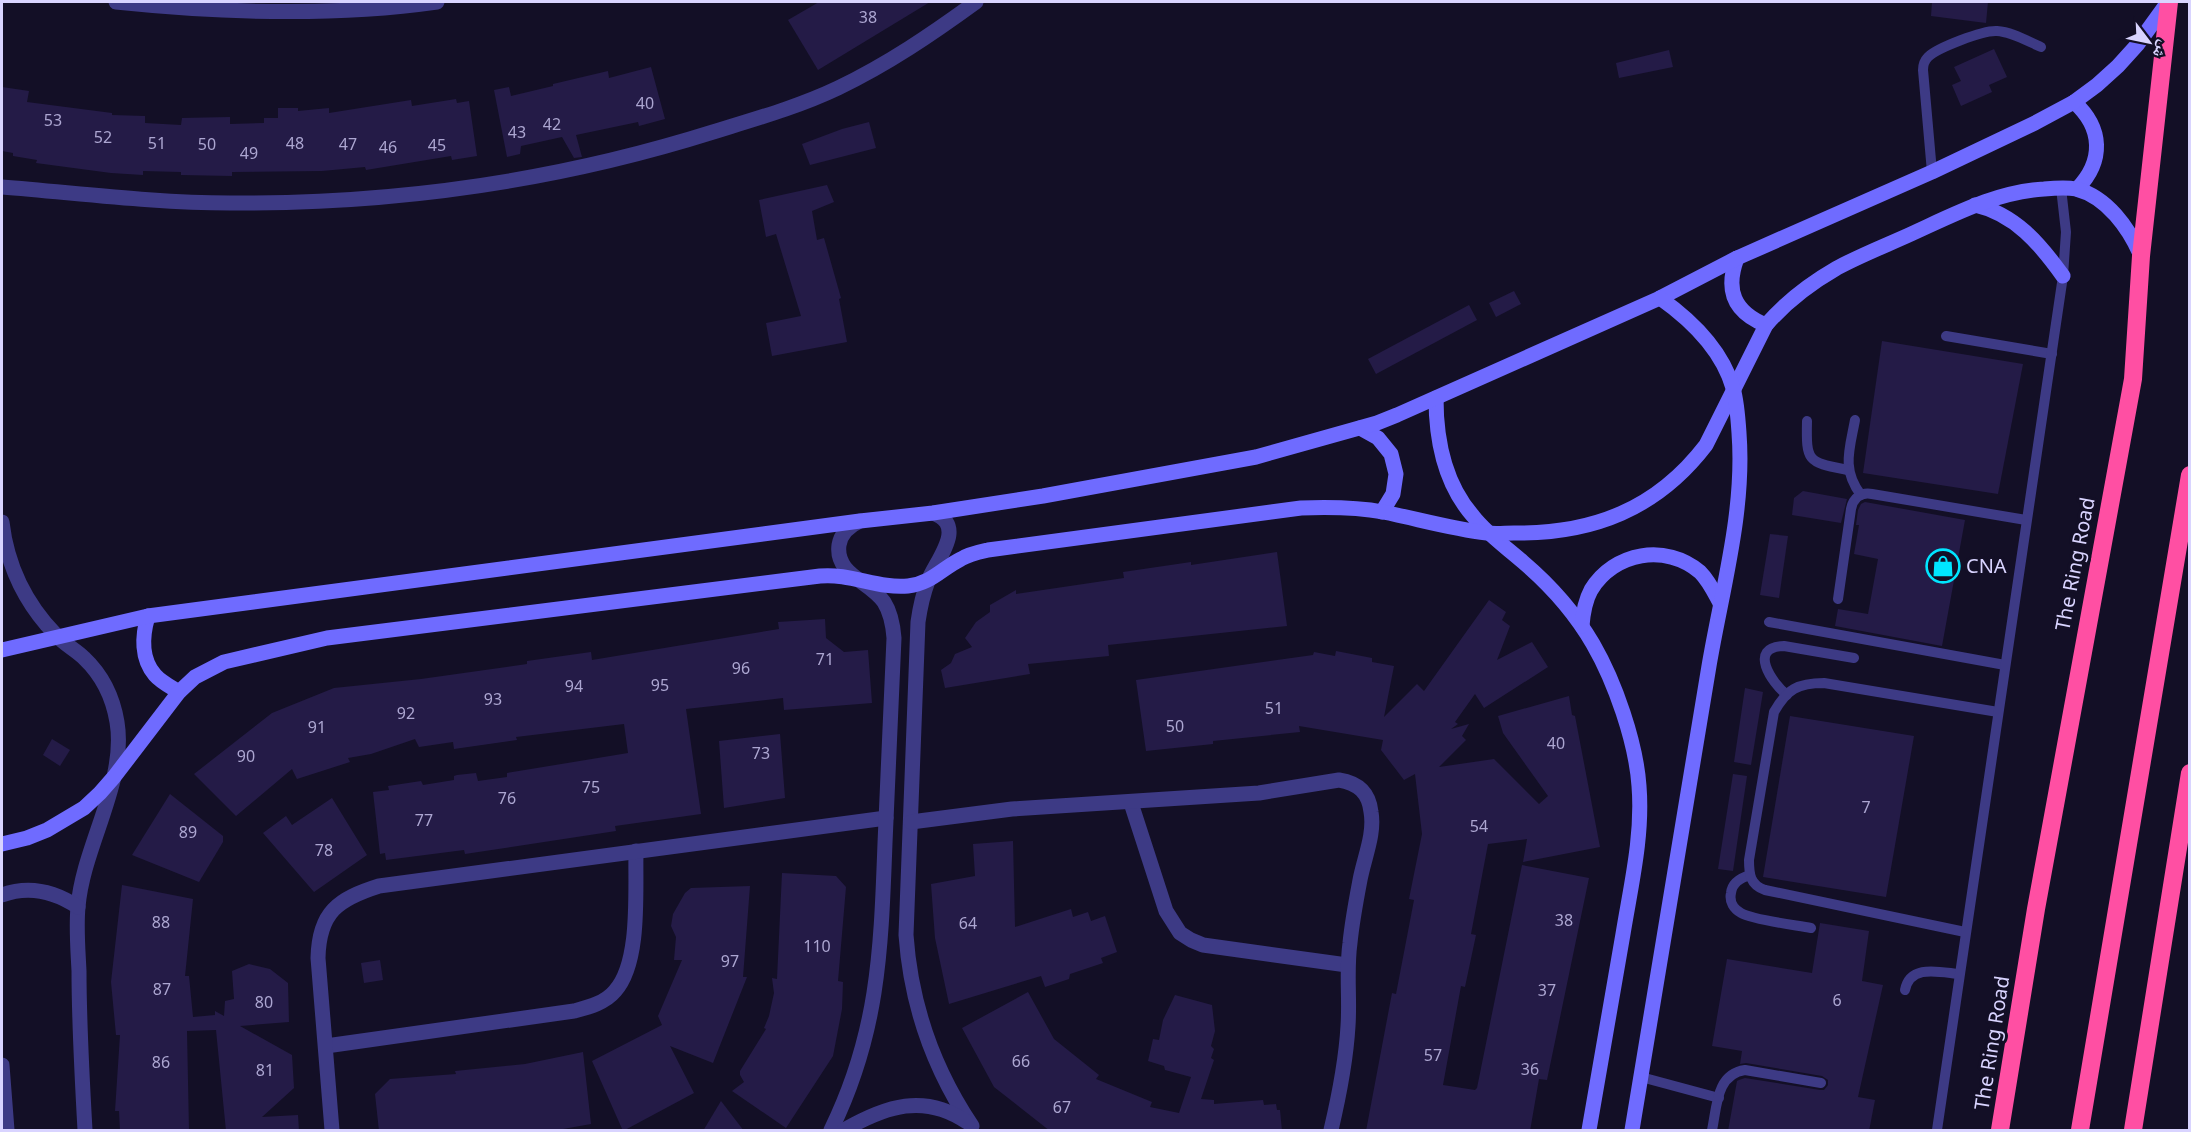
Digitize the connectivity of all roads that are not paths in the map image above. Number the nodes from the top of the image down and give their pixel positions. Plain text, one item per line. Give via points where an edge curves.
1 (116, 2) edge
2 (437, 2) edge
3 (976, 2) edge
4 (2168, 2) edge
5 (2041, 47) dead end
6 (2074, 102) junction
7 (1932, 172) junction
8 (2, 187) edge
9 (2069, 188) junction
10 (1975, 205) junction
11 (2141, 256) junction
12 (1737, 258) junction
13 (2063, 276) junction
14 (1660, 298) junction
15 (1766, 325) junction
16 (1946, 336) dead end
17 (2052, 354) junction
18 (1733, 388) junction
19 (1436, 398) junction
20 (1855, 420) dead end
21 (1807, 421) dead end
22 (1360, 428) junction
23 (1848, 470) junction
24 (2190, 475) edge
25 (1861, 495) junction
26 (1382, 512) junction
27 (933, 513) junction
28 (2026, 520) junction
29 (860, 521) junction
30 (2, 522) edge
31 (1489, 534) junction
32 (856, 578) junction
33 (928, 580) junction
34 (1838, 599) dead end
35 (1720, 603) junction
36 (148, 616) junction
37 (1769, 622) dead end
38 (1582, 626) junction
39 (57, 637) junction
40 (2, 650) edge
41 (1854, 658) dead end
42 (2005, 665) junction
43 (179, 692) junction
44 (1787, 695) junction
45 (1998, 712) junction
46 (2190, 773) edge
47 (114, 777) junction
48 (1131, 803) junction
49 (886, 818) junction
50 (911, 822) junction
51 (2, 844) edge
52 (636, 851) junction
53 (1750, 876) junction
54 (2, 895) edge
55 (78, 907) junction
56 (1811, 928) dead end
57 (1965, 932) junction
58 (1347, 965) junction
59 (1959, 974) junction
60 (1905, 990) dead end
61 (326, 1046) junction
62 (2, 1065) edge
63 (1641, 1077) junction
64 (1821, 1083) dead end
65 (1719, 1098) junction
66 (974, 1128) edge
67 (7, 1131) edge
68 (85, 1131) edge
69 (332, 1131) edge
70 (831, 1131) edge
71 (844, 1131) edge
72 (1331, 1131) edge
73 (1589, 1131) edge
74 (1632, 1131) edge
75 (1712, 1131) edge
76 (1937, 1131) edge
77 (2000, 1131) edge
78 (2080, 1131) edge
79 (2133, 1131) edge

1 - 2 street via 274,13
3 - 8 street via 887,63 827,93 678,143 571,170 461,189 291,202 172,202
4 - 6 street via 2118,66
4 - 11 highway, The Ring Road
5 - 7 lane via 2006,32 1990,31 1975,34 1927,59 1923,70
6 - 7 street
6 - 9 street via 2091,121 2097,145 2086,180
7 - 12 street
9 - 10 street via 2025,190
9 - 11 street via 2104,205 2116,216
9 - 13 lane
10 - 13 street via 2000,213 2023,229
10 - 15 street via 1836,269
11 - 77 highway, The Ring Road via 2133,379 2036,909
12 - 14 street
12 - 15 street via 1731,274 1738,307 1750,319
13 - 17 lane
14 - 18 street via 1711,346
14 - 19 street
15 - 18 street
16 - 17 lane
17 - 28 lane
18 - 31 street via 1706,445 1656,495 1603,521 1563,532
18 - 35 street via 1740,481
19 - 22 street
19 - 31 street via 1439,448 1446,472 1457,495
20 - 23 lane
21 - 23 lane via 1807,450 1812,460
22 - 26 street via 1378,438 1391,454 1396,474 1393,494
22 - 27 street via 1256,457
23 - 25 lane
24 - 78 highway
25 - 28 lane
25 - 34 lane via 1852,504
26 - 31 street
26 - 33 street via 1301,508 988,550 962,558
27 - 29 street
27 - 33 street via 945,520 949,533
28 - 42 lane
29 - 32 street via 845,531 839,548 843,566
29 - 36 street
30 - 39 street via 5,546 21,586
31 - 38 street via 1541,578
32 - 33 street via 900,586
32 - 43 street via 820,576 327,638 224,662 195,677
32 - 49 street via 884,602 893,626
33 - 50 street via 918,622
35 - 38 street via 1712,587 1686,562 1650,554 1616,564 1602,576 1584,608
35 - 63 street
36 - 39 street
36 - 43 street via 144,654 156,677
37 - 42 lane
38 - 73 street via 1603,664 1630,734 1639,785 1639,837
39 - 40 street
39 - 47 street via 96,671 113,704 119,740
41 - 44 lane via 1777,646 1770,650 1764,664
42 - 45 lane
43 - 47 street
44 - 45 lane via 1809,683 1824,683
44 - 53 lane via 1774,712 1771,726 1749,860
45 - 57 lane
46 - 79 highway
47 - 51 street via 66,820 27,838
47 - 55 street via 86,866
48 - 50 street via 1012,809
48 - 58 street via 1166,911 1176,928 1191,940 1216,948
48 - 58 street via 1274,792 1339,780 1363,789 1372,823
49 - 52 street
49 - 70 street via 881,939 873,1010 854,1078
50 - 66 street via 906,935 912,985 932,1053
52 - 61 street via 633,950 627,973 615,992 596,1005
52 - 61 street via 379,886 339,903 326,919 319,938
53 - 56 lane via 1740,879 1732,888 1730,899 1735,909 1746,915
53 - 57 lane via 1755,885 1765,890
54 - 55 street via 39,890
55 - 68 street
57 - 59 lane
58 - 72 street via 1347,1042
59 - 60 lane via 1921,972 1909,978
59 - 76 lane
61 - 69 street
62 - 67 street
63 - 65 lane
63 - 74 street
64 - 65 lane via 1736,1071 1724,1081
65 - 75 lane
66 - 71 street via 945,1110 916,1104 868,1118

